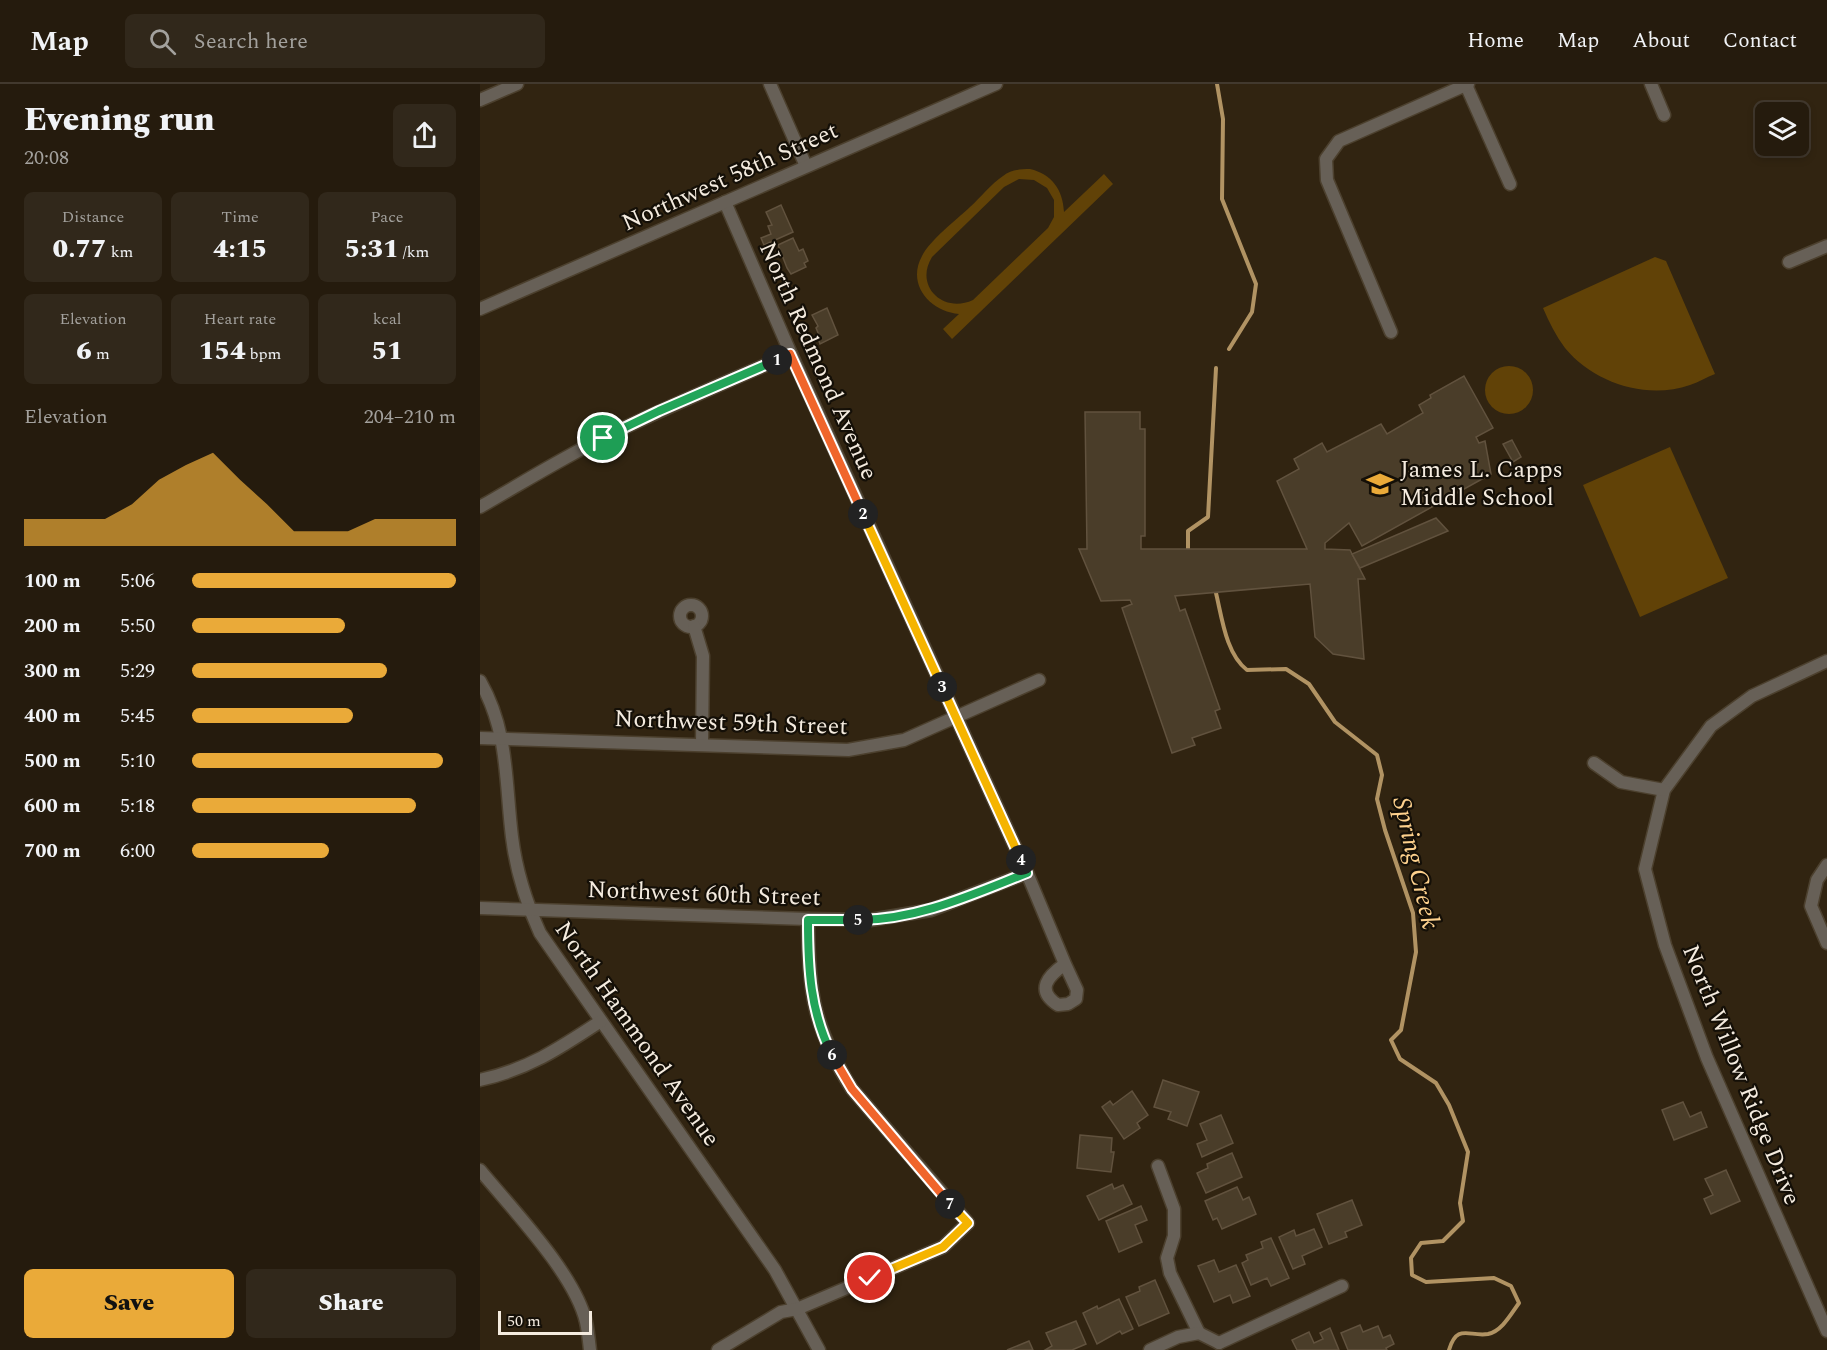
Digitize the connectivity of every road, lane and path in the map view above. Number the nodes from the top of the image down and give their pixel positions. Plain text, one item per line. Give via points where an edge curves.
1 (517, 84) edge
2 (770, 84) edge
3 (996, 84) edge
4 (1467, 84) edge
5 (1651, 84) edge
6 (480, 100) edge
7 (1664, 115) dead end
8 (806, 166) junction
9 (1510, 184) dead end
10 (725, 202) junction
11 (1827, 246) edge
12 (1790, 262) dead end
13 (480, 309) edge
14 (1391, 332) dead end
15 (790, 354) junction
16 (480, 507) edge
17 (694, 626) dead end
18 (1827, 662) edge
19 (1039, 680) dead end
20 (480, 681) edge
21 (956, 717) junction
22 (480, 738) edge
23 (502, 738) junction
24 (702, 744) junction
25 (1594, 763) dead end
26 (1664, 790) junction
27 (1827, 865) edge
28 (1027, 873) junction
29 (480, 908) edge
30 (529, 909) junction
31 (808, 920) junction
32 (1827, 943) edge
33 (1065, 963) dead end
34 (601, 1021) junction
35 (480, 1080) edge
36 (1158, 1166) dead end
37 (480, 1170) edge
38 (1342, 1286) dead end
39 (797, 1309) junction
40 (1827, 1331) edge
41 (1199, 1333) junction
42 (1221, 1347) edge
43 (590, 1350) edge
44 (718, 1350) edge
45 (819, 1350) edge
46 (1150, 1350) edge

1 - 6 street
2 - 8 street
3 - 8 street, Northwest 58th Street
4 - 9 street
4 - 14 street via 1339,141 1326,159 1327,180
5 - 7 street
8 - 10 street, Northwest 58th Street
10 - 13 street, Northwest 58th Street
10 - 15 street, North Redmond Avenue
11 - 12 street
15 - 16 street via 603,438
15 - 21 street, North Redmond Avenue
17 - 24 street via 703,657
18 - 26 street, North Willow Ridge Drive via 1752,696 1711,726
19 - 21 street, Northwest 59th Street
20 - 23 street, North Hammond Avenue
21 - 24 street, Northwest 59th Street via 904,740 848,750
21 - 28 street, North Redmond Avenue
22 - 23 street, Northwest 59th Street
23 - 24 street, Northwest 59th Street
23 - 30 street, North Hammond Avenue via 512,839
25 - 26 street via 1621,782
26 - 40 street, North Willow Ridge Drive via 1645,869 1665,945 1707,1058
27 - 32 street via 1817,880 1811,906
28 - 31 street, Northwest 60th Street via 931,910 870,920
28 - 33 street, North Redmond Avenue
29 - 30 street, Northwest 60th Street
30 - 31 street, Northwest 60th Street
30 - 34 street, North Hammond Avenue via 550,950
31 - 39 street via 811,993 817,1020 838,1067 852,1089 968,1223 943,1247
34 - 35 street via 538,1061
34 - 39 street, North Hammond Avenue via 751,1234
36 - 41 street via 1174,1209 1174,1236 1167,1258 1170,1273
37 - 43 street via 564,1275 586,1322
38 - 42 street
39 - 44 street via 781,1312
39 - 45 street, North Hammond Avenue
41 - 42 street
41 - 46 street

